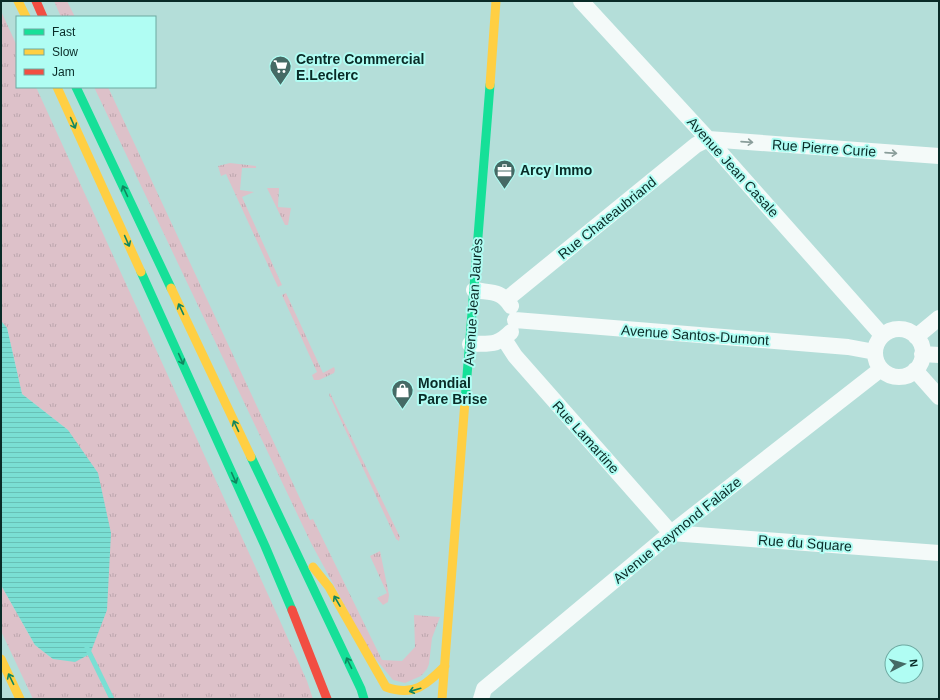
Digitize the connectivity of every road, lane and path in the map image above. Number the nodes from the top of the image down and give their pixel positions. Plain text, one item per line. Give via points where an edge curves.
1 (18, 1) edge
2 (36, 1) edge
3 (496, 1) edge
4 (581, 1) edge
5 (26, 16) edge
6 (44, 16) edge
7 (57, 88) edge
8 (76, 88) edge
9 (708, 139) junction
10 (939, 156) edge
11 (474, 290) junction
12 (507, 298) junction
13 (939, 318) edge
14 (515, 320) junction
15 (882, 335) junction
16 (916, 337) junction
17 (504, 339) junction
18 (470, 344) junction
19 (875, 352) junction
20 (922, 354) junction
21 (939, 355) edge
22 (881, 369) junction
23 (915, 370) junction
24 (939, 397) edge
25 (671, 533) junction
26 (288, 538) junction
27 (939, 552) edge
28 (1, 659) edge
29 (445, 666) junction
30 (20, 699) edge
31 (326, 699) edge
32 (364, 699) edge
33 (442, 699) edge
34 (481, 699) edge

1 - 5 main road
2 - 6 main road
3 - 11 main road, Avenue Jean Jaurès
4 - 9 street, Avenue Jean Casale
7 -> 31 main road via 265,546 306,643
26 -> 8 main road
9 -> 10 street, Rue Pierre Curie
9 - 12 street, Rue Chateaubriand via 696,145
9 - 15 street, Avenue Jean Casale
11 - 12 street via 500,294
11 - 18 main road, Avenue Jean Jaurès
12 - 14 street
13 - 16 street
14 - 17 street via 511,332
14 - 19 street, Avenue Santos-Dumont via 848,347
15 - 16 street via 896,329 910,332
15 - 19 street
16 - 20 street via 920,342
17 - 18 street via 496,343
17 - 25 street, Rue Lamartine via 515,356
18 - 29 main road, Avenue Jean Jaurès
19 - 22 street
20 - 21 street
20 - 23 street
22 - 23 street via 894,376 909,374
22 - 25 street, Avenue Raymond Falaize
23 - 24 street
25 - 27 street, Rue du Square
25 - 34 street, Avenue Raymond Falaize via 484,689
29 -> 26 main road via 421,690 396,693 386,687 329,587
32 -> 26 main road
30 -> 28 main road
29 - 33 main road, Avenue Jean Jaurès

